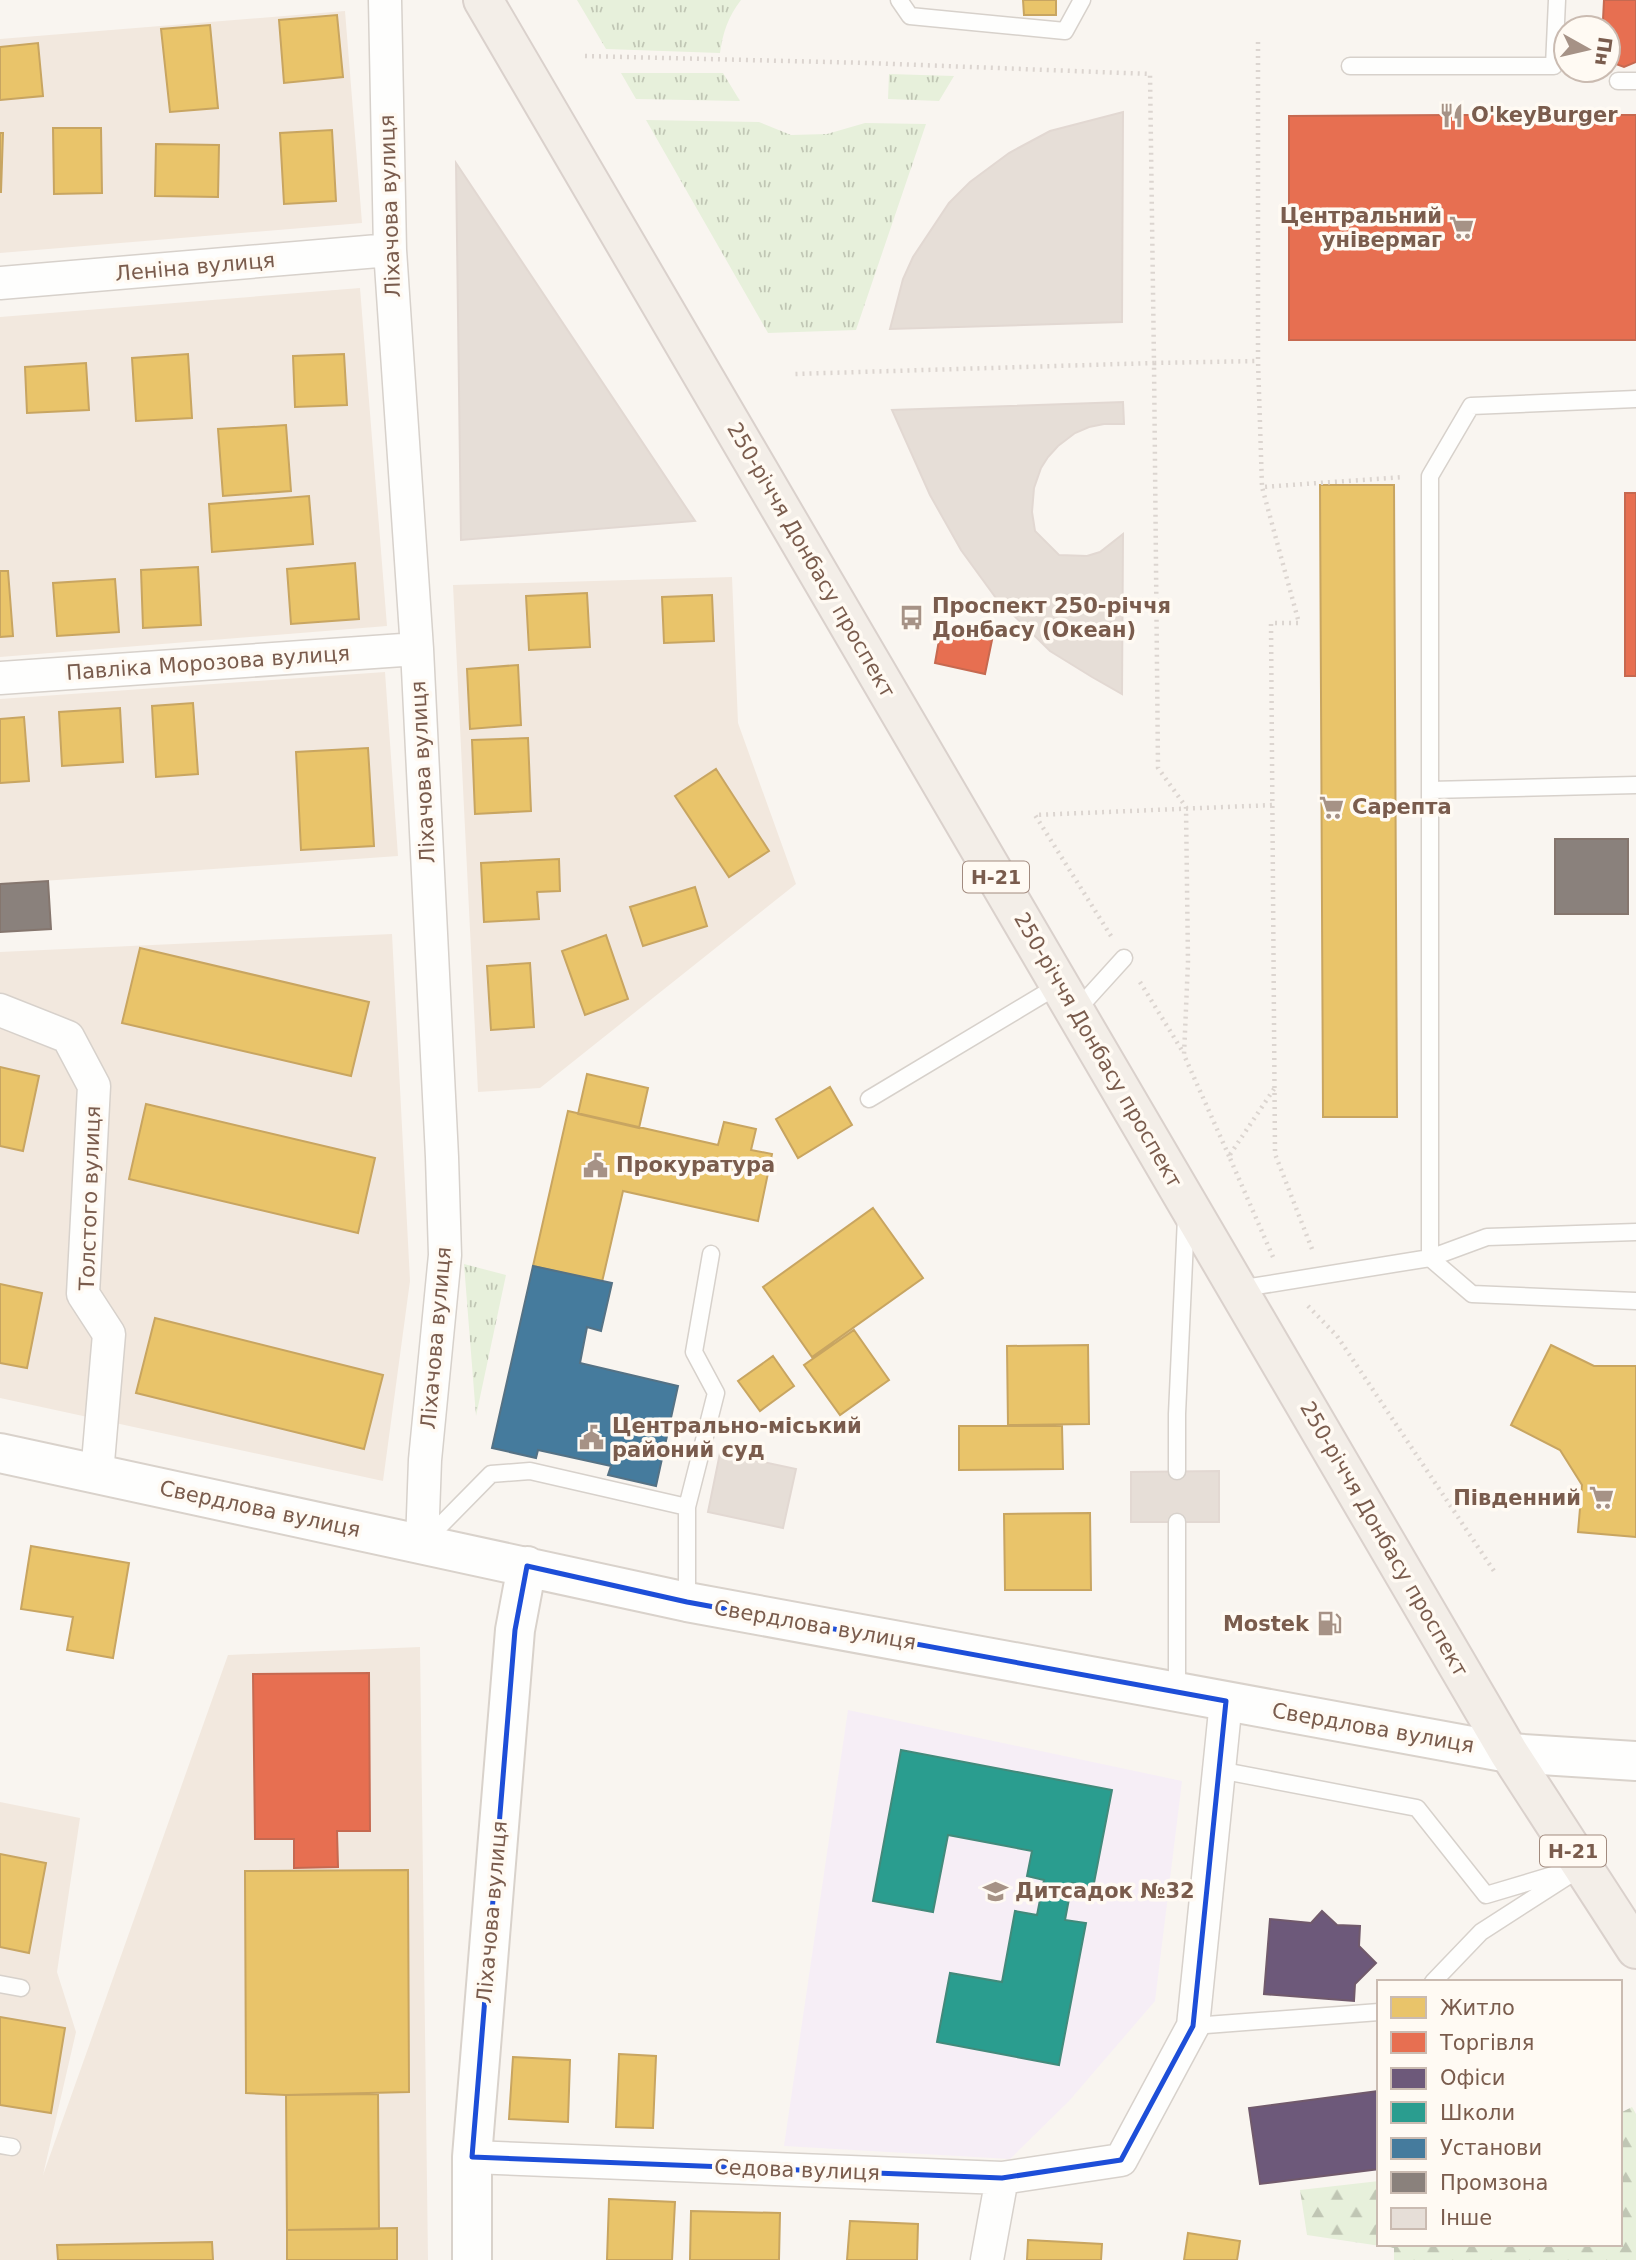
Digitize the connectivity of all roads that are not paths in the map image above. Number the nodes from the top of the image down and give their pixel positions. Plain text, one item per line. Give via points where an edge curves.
1 (384, 0) edge
2 (483, 0) edge
3 (899, 0) edge
4 (1082, 0) edge
5 (1557, 0) edge
6 (1350, 66) dead end
7 (390, 250) junction
8 (0, 283) edge
9 (1636, 399) edge
10 (417, 649) junction
11 (0, 678) edge
12 (1636, 785) edge
13 (1430, 790) junction
14 (1125, 958) road end
15 (1067, 998) junction
16 (0, 1010) edge
17 (869, 1099) dead end
18 (1187, 1202) junction
19 (1636, 1232) edge
20 (711, 1254) dead end
21 (1430, 1258) junction
22 (1238, 1289) junction
23 (1636, 1301) edge
24 (0, 1453) edge
25 (1177, 1471) dead end
26 (97, 1474) junction
27 (687, 1507) junction
28 (1177, 1522) dead end
29 (422, 1543) junction
30 (527, 1566) junction
31 (687, 1602) junction
32 (1177, 1692) junction
33 (1226, 1701) junction
34 (1509, 1753) junction
35 (1636, 1762) edge
36 (1219, 1770) junction
37 (1583, 1866) junction
38 (1636, 1949) edge
39 (1435, 1980) edge
40 (0, 1984) edge
41 (21, 1988) dead end
42 (1377, 2012) edge
43 (1193, 2026) junction
44 (472, 2157) junction
45 (1002, 2178) junction
46 (472, 2260) edge
47 (987, 2260) edge

1 - 7 street, Ліхачова вулиця
2 - 15 main road, 250-річчя Донбасу проспект / Н-21
3 - 4 lane via 910,16 1065,31
5 - 6 lane via 1554,66
7 - 8 street, Леніна вулиця
7 - 10 street, Ліхачова вулиця
9 - 13 lane via 1471,406 1430,475
10 - 11 street, Павліка Морозова вулиця
10 - 29 street, Ліхачова вулиця via 445,1255 425,1460
12 - 13 lane
13 - 21 lane
14 - 15 lane
15 - 17 lane
15 - 18 main road, 250-річчя Донбасу проспект / Н-21
16 - 26 street, Толстого вулиця via 68,1037 94,1086 83,1294 109,1334
18 - 22 main road, 250-річчя Донбасу проспект / Н-21
18 - 25 lane
19 - 21 lane via 1487,1237
20 - 27 lane via 694,1352 716,1393
21 - 22 lane
21 - 23 lane via 1472,1294
22 - 34 main road, 250-річчя Донбасу проспект / Н-21
24 - 26 street, Свердлова вулиця
26 - 29 street, Свердлова вулиця
27 - 29 lane via 530,1471 491,1474
27 - 31 lane
28 - 32 lane
29 - 30 street, Свердлова вулиця
30 - 31 street, Свердлова вулиця
30 - 44 street, Ліхачова вулиця via 515,1630
31 - 32 street, Свердлова вулиця
32 - 33 street, Свердлова вулиця
33 - 34 street, Свердлова вулиця
33 - 36 street
34 - 35 street, Свердлова вулиця
34 - 37 main road, 250-річчя Донбасу проспект / Н-21
36 - 37 lane via 1417,1808 1486,1895
36 - 43 street
37 - 38 main road, 250-річчя Донбасу проспект / Н-21
37 - 39 lane via 1481,1932
40 - 41 lane
42 - 43 lane
43 - 45 street, Седова вулиця via 1121,2160
44 - 45 street, Седова вулиця
44 - 46 street, Ліхачова вулиця
45 - 47 street

